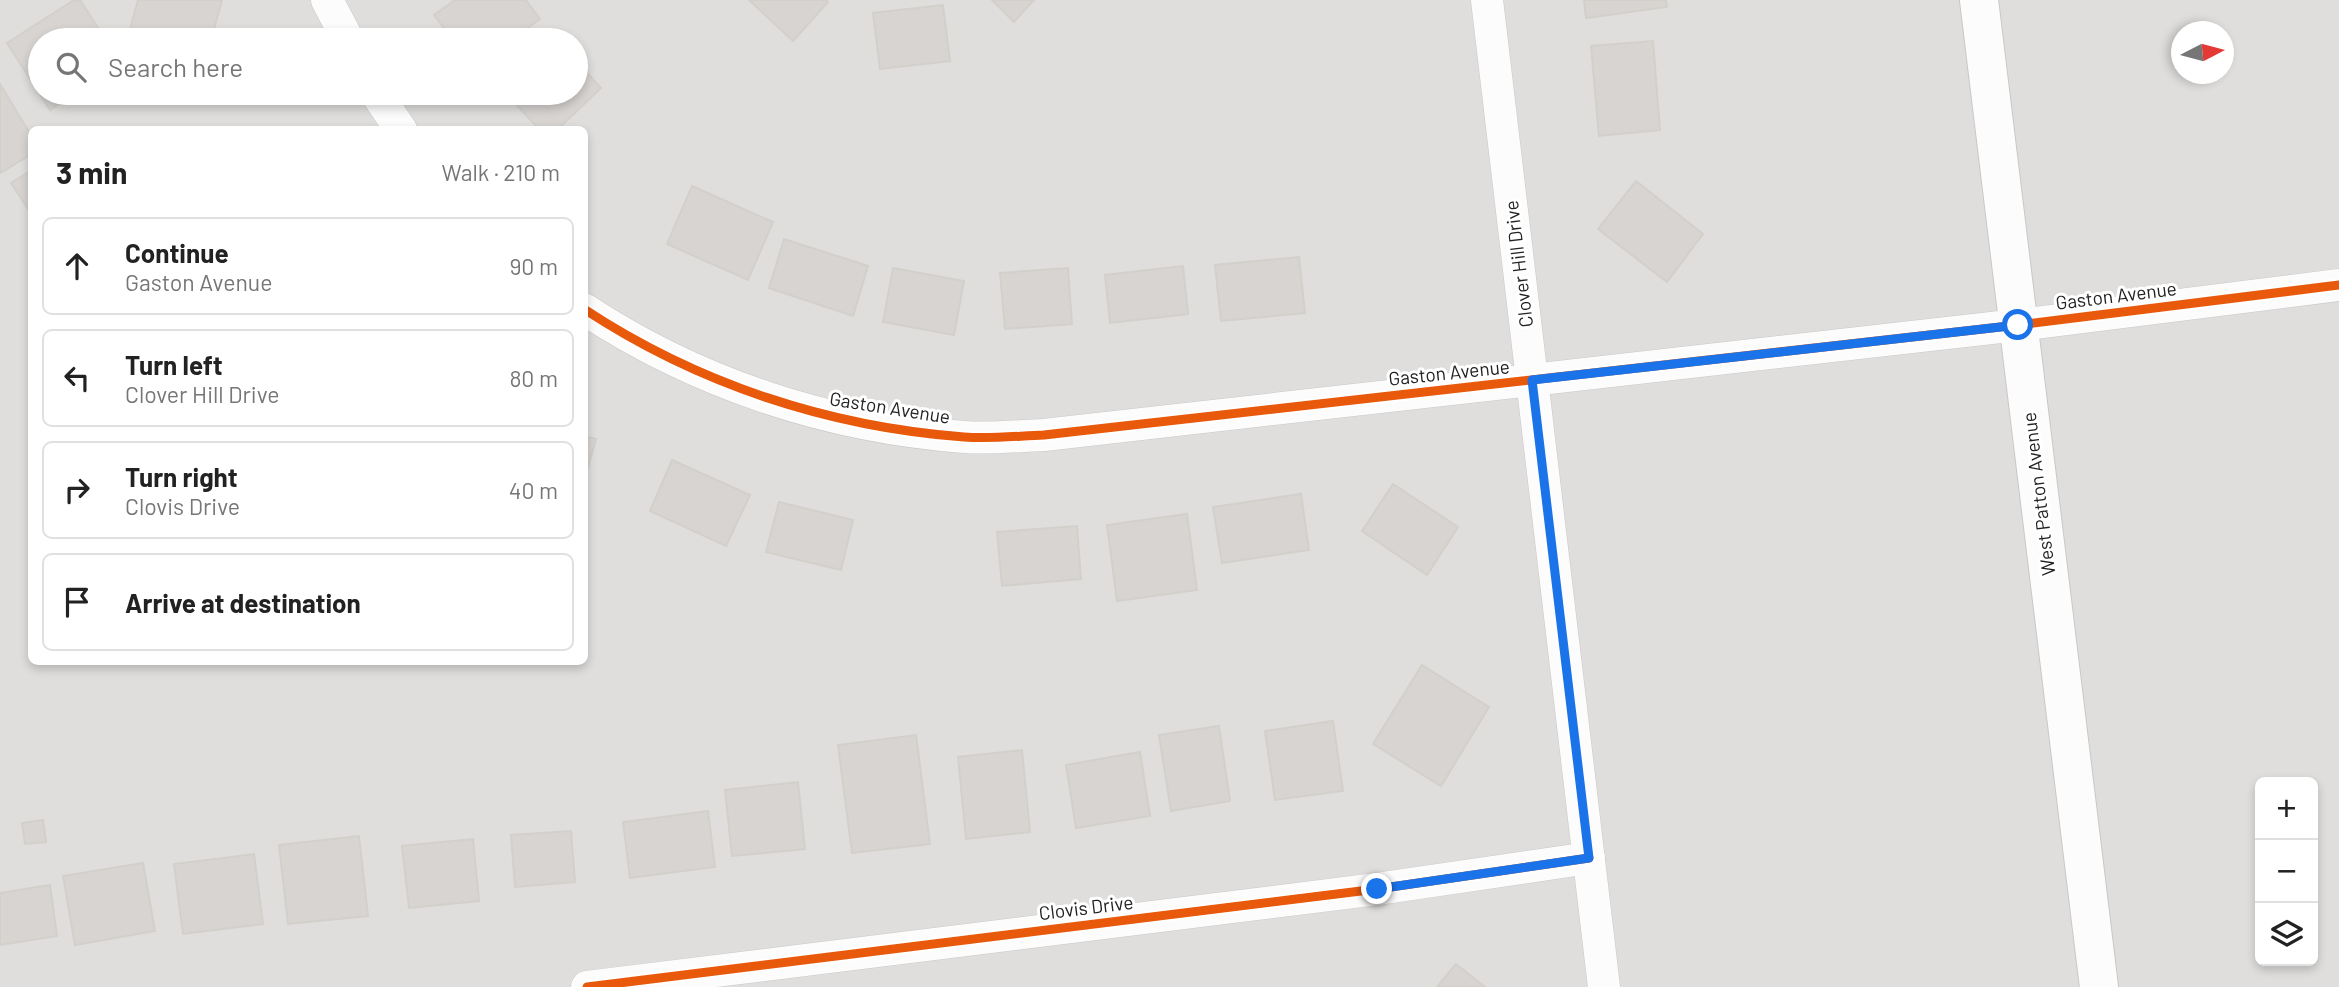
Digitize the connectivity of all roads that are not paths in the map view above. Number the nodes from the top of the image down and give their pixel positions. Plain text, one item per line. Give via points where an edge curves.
1 (327, 0) edge
2 (1487, 0) edge
3 (1979, 0) edge
4 (342, 28) edge
5 (384, 105) edge
6 (398, 126) edge
7 (2339, 285) edge
8 (588, 311) edge
9 (2018, 325) junction
10 (1532, 380) junction
11 (1589, 858) junction
12 (587, 987) edge
13 (1604, 987) edge
14 (2099, 987) edge

1 - 4 street
2 - 10 street, Clover Hill Drive
3 - 9 street, West Patton Avenue
5 - 6 street
7 - 9 street, Gaston Avenue
8 - 10 street, Gaston Avenue via 672,360 773,401 841,419 967,437 1044,435
9 - 10 street, Gaston Avenue
9 - 14 street, West Patton Avenue
10 - 11 street, Clover Hill Drive
11 - 12 street, Clovis Drive via 1377,889
11 - 13 street, Clover Hill Drive

